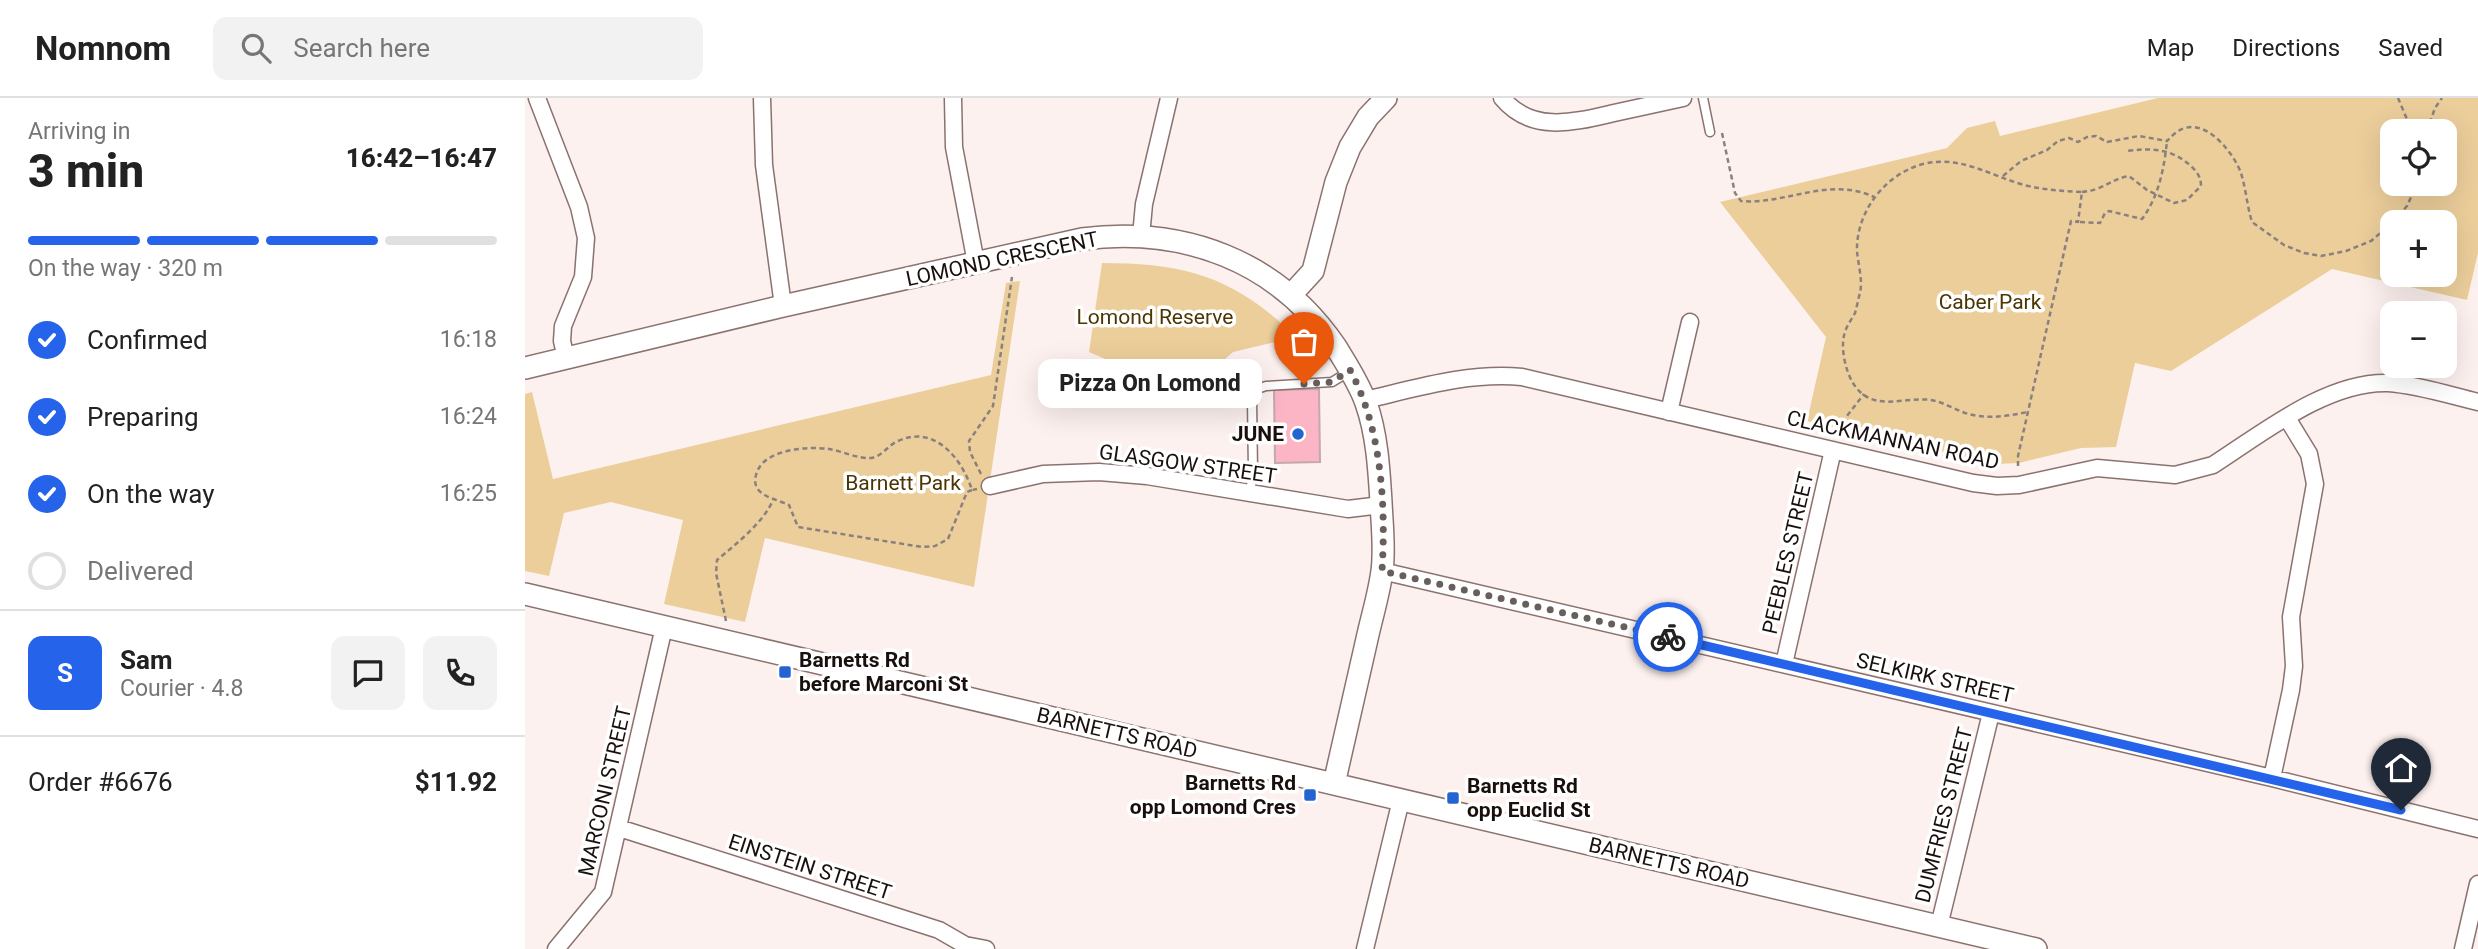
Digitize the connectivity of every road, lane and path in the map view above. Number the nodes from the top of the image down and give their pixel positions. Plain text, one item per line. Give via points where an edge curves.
1 (537, 98) edge
2 (762, 98) edge
3 (953, 98) edge
4 (1169, 98) edge
5 (1386, 98) edge
6 (1502, 98) edge
7 (1683, 98) edge
8 (1703, 98) edge
9 (2398, 98) edge
10 (2442, 98) edge
11 (2407, 119) edge
12 (2431, 119) edge
13 (1710, 131) dead end
14 (1722, 133) dead end
15 (2167, 141) junction
16 (2166, 150) junction
17 (2126, 151) dead end
18 (2003, 177) junction
19 (2082, 192) junction
20 (2155, 195) junction
21 (1875, 198) junction
22 (2078, 222) junction
23 (2380, 234) edge
24 (1141, 236) junction
25 (976, 262) junction
26 (1012, 277) dead end
27 (1291, 295) junction
28 (783, 306) junction
29 (1690, 322) dead end
30 (566, 358) junction
31 (525, 368) edge
32 (1350, 370) junction
33 (1864, 394) junction
34 (1365, 400) junction
35 (2478, 402) edge
36 (1669, 412) junction
37 (2028, 412) junction
38 (2287, 418) junction
39 (1842, 432) dead end
40 (1833, 450) junction
41 (2018, 467) dead end
42 (988, 487) junction
43 (972, 490) junction
44 (1249, 493) junction
45 (773, 500) junction
46 (1381, 505) junction
47 (1382, 571) junction
48 (525, 594) edge
49 (726, 621) dead end
50 (664, 627) junction
51 (1784, 664) junction
52 (1991, 713) junction
53 (2272, 778) junction
54 (1334, 784) junction
55 (1401, 800) junction
56 (619, 828) junction
57 (2478, 829) edge
58 (2478, 884) edge
59 (1939, 926) junction
60 (556, 949) edge
61 (986, 949) edge
62 (1366, 949) edge
63 (2036, 949) edge
64 (2462, 949) edge

1 - 30 street via 579,207 586,238 583,277 563,326
2 - 28 street via 764,165
3 - 25 street via 954,147
4 - 24 street
5 - 27 street via 1350,147 1313,271
6 - 7 street via 1533,120 1569,123
8 - 13 lane
9 - 11 path
10 - 12 path
14 - 21 path via 1735,193 1741,201 1836,190
15 - 16 path
15 - 18 path via 2139,136 2107,142 2096,136 2078,142 2064,138 2021,161
15 - 23 path via 2190,127 2221,142 2236,161 2252,222 2284,245 2321,256 2360,246
16 - 17 path
16 - 20 path
16 - 20 path via 2196,171 2201,186 2180,203
18 - 19 path via 2048,191
18 - 21 path via 1962,162 1940,161 1900,174
19 - 20 path via 2100,190 2129,176
19 - 22 path
20 - 22 path via 2142,219 2109,211 2100,223
21 - 33 path via 1859,228 1860,292 1843,341 1849,374
22 - 37 path via 2071,221
24 - 25 street, LOMOND CRESCENT via 1082,239
24 - 27 street, LOMOND CRESCENT via 1223,254
25 - 28 street, LOMOND CRESCENT
26 - 42 path via 993,406 968,446
27 - 32 street, LOMOND CRESCENT via 1312,316
28 - 30 street, LOMOND CRESCENT
29 - 36 street
30 - 31 street, LOMOND CRESCENT
32 - 34 street, LOMOND CRESCENT
32 - 44 lane via 1332,382 1254,390
33 - 37 path via 1888,403 1934,401 1980,417
33 - 39 path via 1847,416
34 - 36 street, CLACKMANNAN ROAD via 1447,381 1507,376
34 - 46 street, LOMOND CRESCENT via 1377,450
35 - 38 street, CLACKMANNAN ROAD via 2414,387 2377,384 2337,391
36 - 40 street, CLACKMANNAN ROAD
37 - 41 path
38 - 40 street, CLACKMANNAN ROAD via 2213,465 2175,475 2097,468 1997,486
38 - 53 street via 2309,454 2315,484 2291,617 2291,690
40 - 51 street, PEEBLES STREET
42 - 43 path
42 - 44 street, GLASGOW STREET via 1043,474 1099,472
43 - 45 path via 967,492 949,539 922,547 798,527 789,505
43 - 45 path via 957,458 936,441 915,437 891,444 870,458 814,448 769,457 759,468 755,484
44 - 46 street, GLASGOW STREET via 1348,509
45 - 49 path via 737,544 717,560
46 - 47 street, LOMOND CRESCENT
47 - 51 street, SELKIRK STREET
47 - 54 street, LOMOND CRESCENT
48 - 50 street, BARNETTS ROAD
50 - 54 street, BARNETTS ROAD
50 - 56 street, MARCONI STREET
51 - 52 street, SELKIRK STREET
52 - 53 street, SELKIRK STREET
52 - 59 street, DUMFRIES STREET
53 - 57 street, SELKIRK STREET
54 - 55 street, BARNETTS ROAD
55 - 59 street, BARNETTS ROAD
55 - 62 street
56 - 60 street, MARCONI STREET via 603,892
56 - 61 street, EINSTEIN STREET
58 - 64 street
59 - 63 street, BARNETTS ROAD

